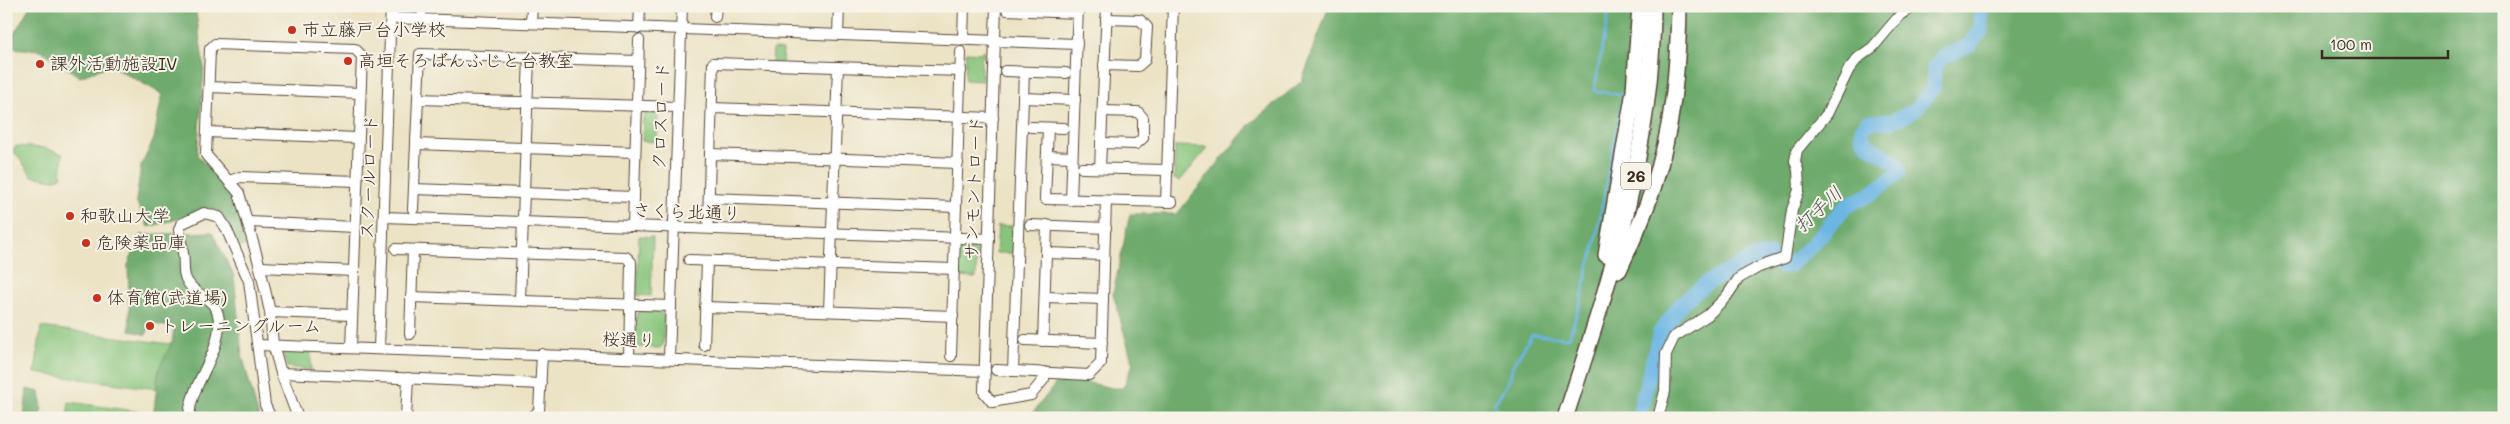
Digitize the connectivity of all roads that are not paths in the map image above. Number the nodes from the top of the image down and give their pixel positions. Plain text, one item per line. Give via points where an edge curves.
1 (391, 6) edge
2 (532, 6) edge
3 (640, 6) edge
4 (682, 6) edge
5 (840, 6) edge
6 (964, 6) edge
7 (996, 6) edge
8 (1107, 6) edge
9 (1173, 6) edge
10 (1640, 6) edge
11 (1653, 6) edge
12 (1679, 6) edge
13 (1913, 6) edge
14 (1027, 8) edge
15 (1078, 9) edge
16 (1007, 10) dead end
17 (391, 18) junction
18 (1106, 19) junction
19 (531, 23) junction
20 (639, 28) junction
21 (681, 29) junction
22 (838, 34) junction
23 (963, 39) junction
24 (639, 40) dead end
25 (995, 40) junction
26 (1076, 44) junction
27 (961, 52) dead end
28 (529, 57) junction
29 (638, 61) junction
30 (1104, 65) junction
31 (838, 67) junction
32 (961, 71) junction
33 (1005, 71) dead end
34 (1024, 72) junction
35 (1066, 73) dead end
36 (209, 87) junction
37 (360, 93) junction
38 (1023, 98) junction
39 (418, 99) junction
40 (1074, 100) junction
41 (528, 103) junction
42 (637, 106) junction
43 (678, 107) junction
44 (712, 108) junction
45 (1103, 111) junction
46 (836, 113) junction
47 (959, 117) junction
48 (993, 118) junction
49 (1031, 128) dead end
50 (1048, 128) junction
51 (1064, 128) dead end
52 (206, 132) junction
53 (358, 138) junction
54 (1101, 143) junction
55 (416, 144) junction
56 (526, 148) junction
57 (635, 152) junction
58 (710, 154) junction
59 (1047, 156) junction
60 (1072, 157) junction
61 (834, 158) junction
62 (958, 163) junction
63 (1082, 168) dead end
64 (1100, 168) junction
65 (1167, 170) junction
66 (357, 180) junction
67 (230, 181) junction
68 (414, 189) junction
69 (524, 193) junction
70 (634, 197) junction
71 (709, 198) junction
72 (1071, 200) junction
73 (1106, 201) junction
74 (833, 203) junction
75 (956, 207) junction
76 (413, 208) dead end
77 (384, 217) junction
78 (708, 221) dead end
79 (248, 222) junction
80 (523, 222) junction
81 (1030, 225) dead end
82 (1047, 225) junction
83 (633, 226) junction
84 (355, 227) junction
85 (674, 228) junction
86 (1106, 228) junction
87 (832, 233) junction
88 (956, 238) junction
89 (989, 239) junction
90 (396, 249) dead end
91 (413, 250) junction
92 (1047, 252) junction
93 (522, 254) junction
94 (1104, 255) junction
95 (688, 260) dead end
96 (707, 260) junction
97 (831, 265) junction
98 (260, 267) junction
99 (954, 269) junction
100 (354, 271) junction
101 (411, 297) junction
102 (1045, 297) junction
103 (1103, 299) junction
104 (520, 300) junction
105 (631, 305) junction
106 (671, 306) junction
107 (705, 307) junction
108 (829, 311) junction
109 (270, 312) junction
110 (352, 315) junction
111 (953, 316) junction
112 (410, 334) dead end
113 (1026, 340) dead end
114 (1590, 340) junction
115 (1043, 341) junction
116 (273, 344) junction
117 (1102, 344) junction
118 (258, 345) junction
119 (704, 345) dead end
120 (351, 348) junction
121 (379, 348) junction
122 (542, 354) junction
123 (629, 356) junction
124 (951, 356) dead end
125 (670, 358) junction
126 (996, 370) dead end
127 (984, 371) junction
128 (1013, 371) junction
129 (1044, 372) junction
130 (281, 373) junction
131 (408, 378) junction
132 (541, 384) junction
133 (1571, 398) junction
134 (189, 418) edge
135 (271, 418) edge
136 (298, 418) edge
137 (406, 418) edge
138 (531, 418) edge
139 (1565, 418) edge
140 (1658, 418) edge

1 - 17 street, スクールロード
2 - 19 street
3 - 20 street
4 - 21 street, クロスロード
5 - 22 street
6 - 23 street
7 - 25 street, サンモントロード
8 - 18 street
9 - 65 street
10 - 133 highway via 1634,91 1610,239
11 - 114 highway, 26 via 1651,70 1640,152 1622,234
12 - 114 highway via 1675,88 1661,163
13 - 140 street via 1900,15 1874,47 1849,69 1827,114 1797,150 1795,161 1799,190 1792,210 1785,258 1739,278 1708,315 1674,337 1666,354 1665,390
14 - 15 street
14 - 16 street
15 - 26 street
17 - 19 street
17 - 77 street, スクールロード
18 - 30 street
18 - 30 street via 1140,20 1147,27 1145,60 1138,66
19 - 20 street
20 - 21 street
21 - 22 street
21 - 43 street, クロスロード
22 - 23 street
23 - 25 street
24 - 29 street
25 - 26 street
25 - 48 street, サンモントロード
26 - 40 street
27 - 32 street
28 - 29 street
28 - 39 street via 420,54
28 - 41 street
29 - 42 street
30 - 45 street
31 - 32 street
31 - 44 street via 713,63
31 - 46 street
32 - 47 street
33 - 34 street
34 - 35 street
34 - 38 street
36 - 37 street
36 - 37 street via 210,49 215,44 355,49 362,56
36 - 52 street
37 - 53 street
38 - 40 street
38 - 128 street
39 - 41 street
39 - 55 street
40 - 60 street
41 - 42 street
41 - 56 street
42 - 43 street
42 - 57 street
43 - 85 street, クロスロード
44 - 46 street
44 - 58 street
45 - 54 street
45 - 54 street via 1138,112 1143,118 1143,138 1136,144
46 - 47 street
46 - 61 street
47 - 48 street
47 - 62 street
48 - 89 street, サンモントロード
49 - 50 street
50 - 51 street
50 - 59 street
52 - 53 street
52 - 67 street via 206,155
53 - 66 street
54 - 64 street
55 - 56 street
55 - 68 street
56 - 57 street
56 - 69 street
57 - 70 street
58 - 61 street
58 - 71 street
59 - 60 street
59 - 72 street via 1045,199
60 - 72 street
61 - 62 street
61 - 74 street
62 - 75 street
63 - 64 street
64 - 65 street
65 - 73 street via 1169,202
66 - 67 street via 240,177
66 - 84 street
67 - 79 street via 239,193
68 - 69 street
68 - 76 street
69 - 70 street
69 - 80 street
70 - 83 street
71 - 74 street
71 - 78 street
72 - 73 street
73 - 86 street
74 - 75 street
74 - 87 street
75 - 88 street
77 - 80 street, さくら北通り
77 - 121 street, スクールロード
79 - 84 street
79 - 98 street
80 - 83 street, さくら北通り
80 - 93 street
81 - 82 street
82 - 86 street
82 - 92 street
83 - 85 street, さくら北通り
84 - 100 street
85 - 87 street, さくら北通り
85 - 106 street, クロスロード
86 - 94 street
87 - 88 street, さくら北通り
87 - 97 street
88 - 89 street, さくら北通り
88 - 99 street
89 - 127 street, サンモントロード
90 - 91 street
91 - 93 street
91 - 101 street
92 - 94 street
92 - 102 street
93 - 104 street
93 - 105 street via 626,257 631,262
94 - 103 street
95 - 96 street
96 - 97 street
96 - 107 street
97 - 99 street
97 - 108 street
98 - 100 street
98 - 109 street
99 - 111 street
100 - 110 street
101 - 104 street
101 - 112 street
102 - 103 street
102 - 115 street
103 - 117 street
104 - 105 street
105 - 106 street
105 - 123 street
106 - 125 street, クロスロード
107 - 108 street
107 - 119 street
108 - 111 street
109 - 110 street
109 - 116 street
110 - 120 street
111 - 124 street
113 - 115 street
114 - 133 highway, 26
115 - 117 street
116 - 118 street, 桜通り
116 - 120 street, 桜通り
116 - 130 street
117 - 129 street via 1101,363 1089,375
118 - 134 street via 249,281 226,228 219,217 210,213 191,218 181,224 179,230 184,254 183,270 193,289 211,302 219,323 214,348 192,397
118 - 135 street via 265,405
120 - 121 street, 桜通り
121 - 122 street, 桜通り
122 - 123 street, 桜通り
122 - 132 street
123 - 125 street, 桜通り
125 - 127 street, 桜通り
126 - 128 street
127 - 129 street, サンモントロード via 984,392 992,402 1031,395 1044,379
128 - 129 street
130 - 131 street
130 - 136 street
131 - 132 street
131 - 137 street
132 - 138 street via 539,411
133 - 139 highway, 26

